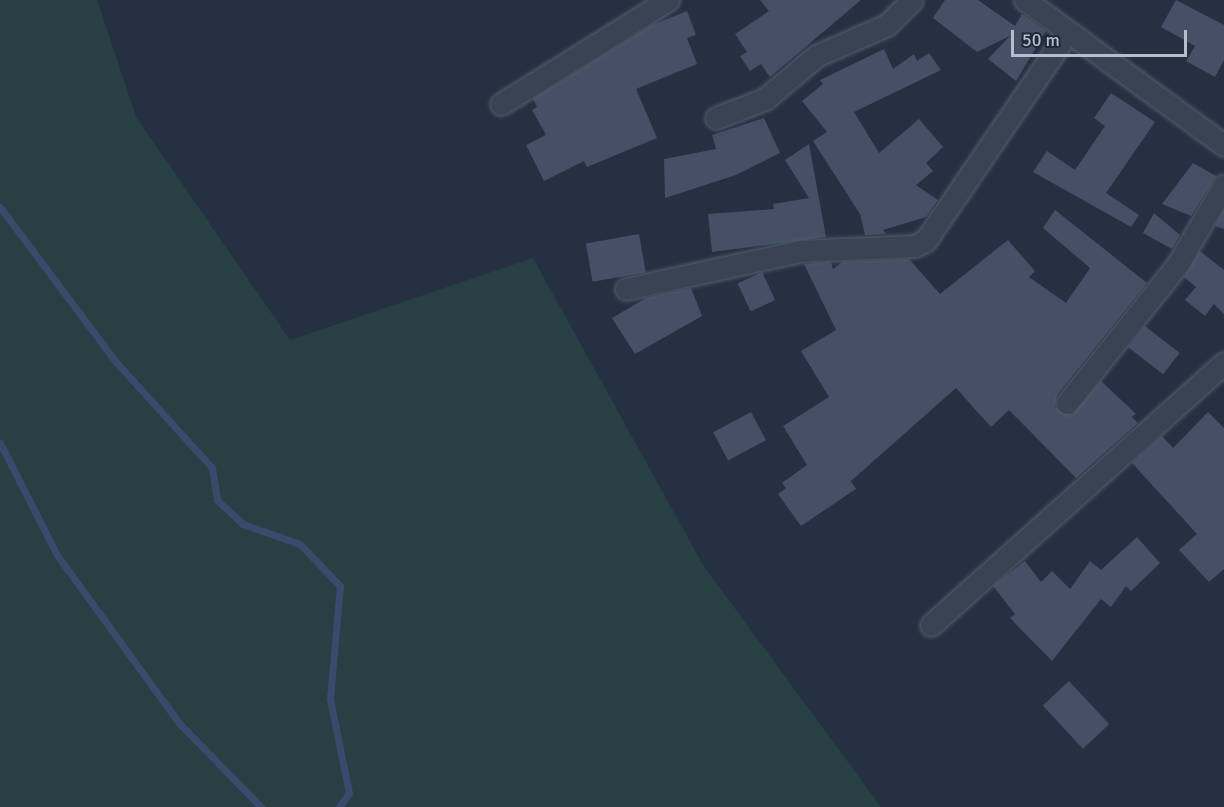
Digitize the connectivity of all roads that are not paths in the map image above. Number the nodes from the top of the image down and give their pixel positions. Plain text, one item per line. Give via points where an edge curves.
1 (668, 0) edge
2 (912, 0) edge
3 (1025, 0) edge
4 (1067, 33) junction
5 (501, 104) dead end
6 (716, 118) dead end
7 (1224, 145) edge
8 (1224, 184) edge
9 (626, 289) dead end
10 (1224, 363) edge
11 (1067, 403) dead end
12 (931, 625) dead end

1 - 5 street
2 - 6 street via 887,25 816,56 765,99
3 - 4 street
4 - 7 street
4 - 9 street via 927,240 915,246 800,251
8 - 11 street via 1172,273
10 - 12 street

